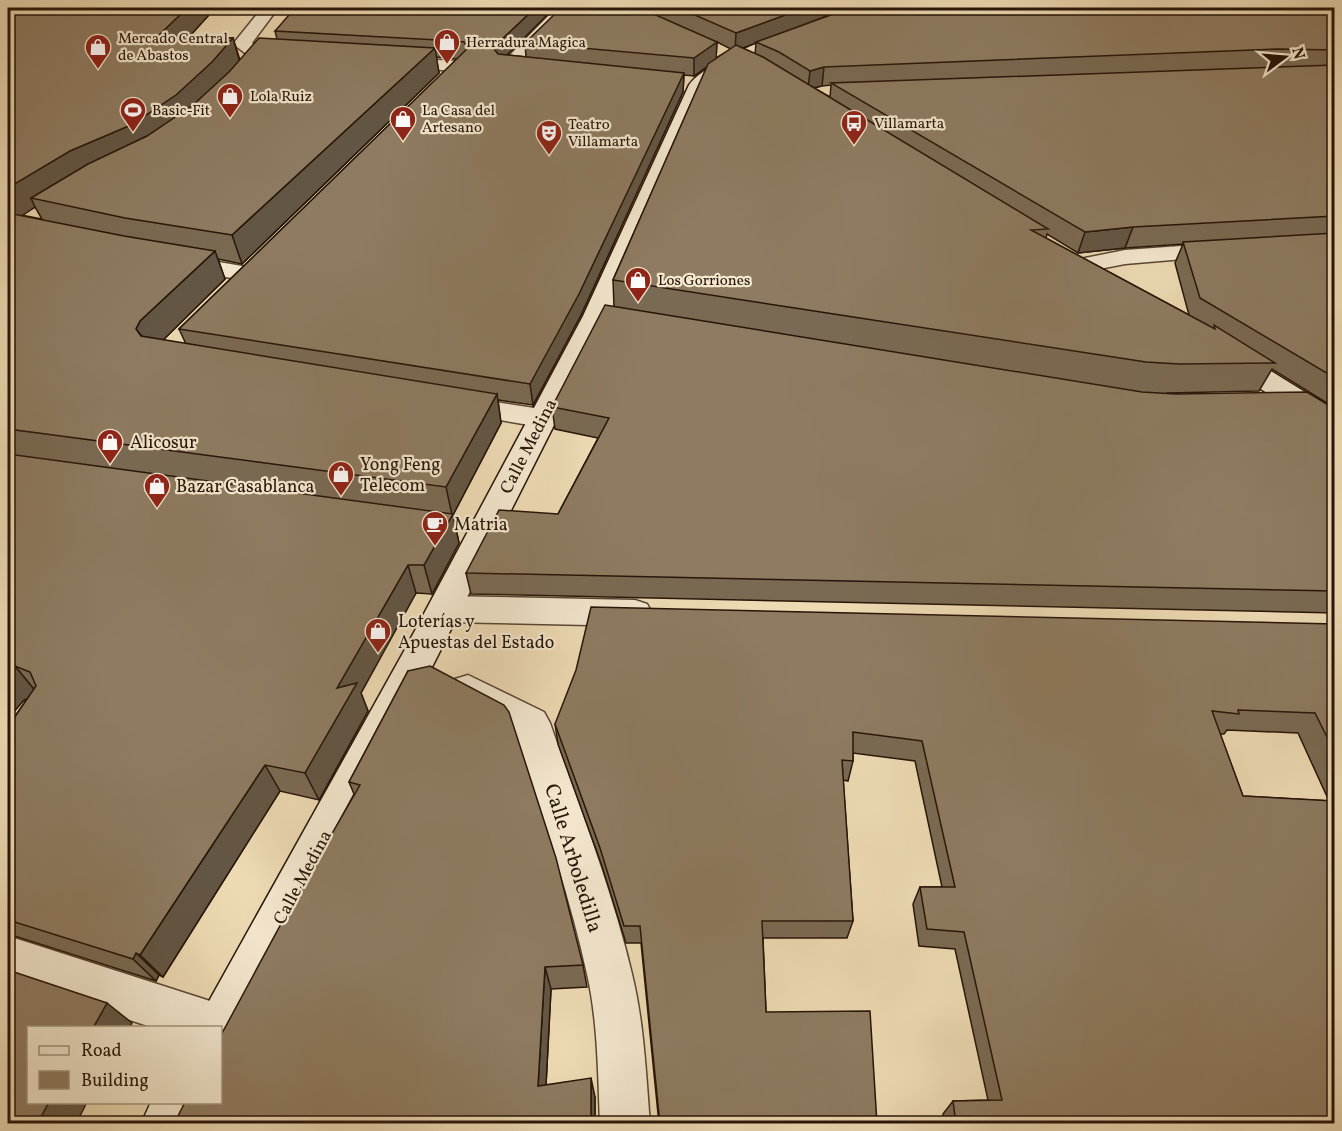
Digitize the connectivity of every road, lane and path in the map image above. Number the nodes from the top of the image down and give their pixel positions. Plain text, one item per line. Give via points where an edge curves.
1 (218, 8) edge
2 (270, 8) edge
3 (577, 8) edge
4 (817, 8) edge
5 (865, 10) edge
6 (146, 14) edge
7 (378, 62) edge
8 (532, 69) edge
9 (435, 90) edge
10 (229, 92) edge
11 (1249, 249) edge
12 (159, 259) edge
13 (248, 274) edge
14 (1109, 282) edge
15 (1210, 345) edge
16 (434, 401) edge
17 (1302, 402) junction
18 (1256, 403) edge
19 (541, 418) junction
20 (1335, 423) edge
21 (445, 609) junction
22 (665, 614) edge
23 (416, 663) junction
24 (8, 958) edge
25 (215, 1026) edge
26 (222, 1026) edge
27 (177, 1104) edge
28 (166, 1124) edge
29 (625, 1124) edge

1 - 6 street
2 - 10 street via 242,44 266,56
3 - 8 street via 561,13 508,67
4 - 5 street
5 - 19 street, Calle Medina via 736,61 691,85 607,318
7 - 9 street via 459,66
11 - 14 street via 1071,261
12 - 13 street
15 - 17 street
16 - 19 street
17 - 18 street
17 - 20 street
19 - 21 street, Calle Medina
21 - 22 street
21 - 23 street, Calle Medina
23 - 26 street, Calle Medina
23 - 29 street, Calle Arboledilla via 531,723 610,975 621,1054
24 - 25 street
27 - 28 street

